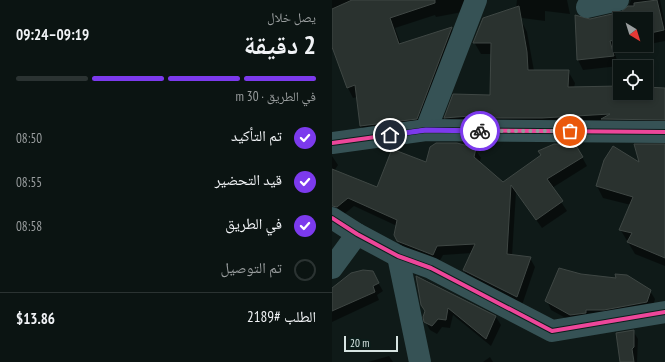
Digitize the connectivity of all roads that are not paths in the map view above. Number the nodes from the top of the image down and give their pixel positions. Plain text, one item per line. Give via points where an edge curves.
1 (476, 0) edge
2 (618, 0) edge
3 (587, 7) dead end
4 (426, 130) junction
5 (665, 132) edge
6 (332, 143) edge
7 (332, 218) edge
8 (357, 234) junction
9 (398, 256) junction
10 (332, 268) edge
11 (665, 312) edge
12 (420, 362) edge

1 - 4 street
2 - 3 street
4 - 5 street
4 - 6 street
7 - 8 street
8 - 9 street
8 - 10 street
9 - 11 street via 430,268 555,332
9 - 12 street

